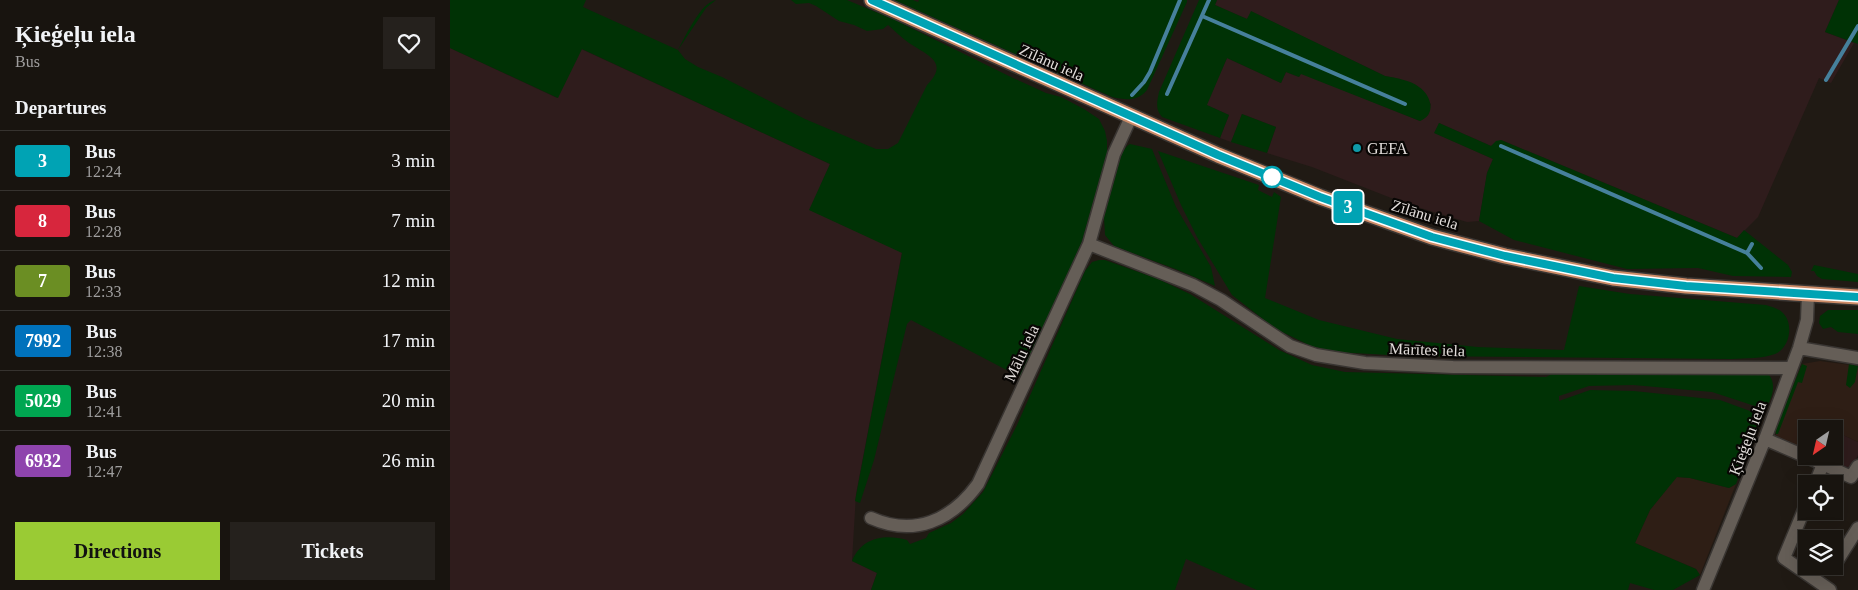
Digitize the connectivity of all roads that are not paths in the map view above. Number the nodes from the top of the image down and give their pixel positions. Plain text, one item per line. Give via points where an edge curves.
1 (872, 0) edge
2 (1131, 117) junction
3 (1089, 244) junction
4 (1808, 294) junction
5 (1858, 297) edge
6 (1799, 348) junction
7 (1858, 358) edge
8 (1791, 368) junction
9 (1765, 439) junction
10 (1798, 453) edge
11 (1825, 465) edge
12 (1858, 466) edge
13 (1854, 480) edge
14 (871, 518) dead end
15 (1800, 520) edge
16 (1858, 528) edge
17 (1843, 552) edge
18 (1831, 575) edge
19 (1826, 587) edge
20 (1703, 590) edge

1 - 2 highway, Zīlānu iela
2 - 3 street, Mālu iela via 1114,154
2 - 4 highway, Zīlānu iela via 1320,197 1432,237 1613,278
3 - 8 street, Mārītes iela via 1193,285 1290,346 1316,356 1365,363 1453,367
3 - 14 street, Mālu iela via 984,473 970,495 951,512 926,524 892,525
4 - 5 highway, Zīlānu iela
4 - 6 street, Ķieģeļu iela via 1807,320
6 - 7 street
6 - 8 street, Ķieģeļu iela
8 - 9 street, Ķieģeļu iela
9 - 10 street
9 - 20 street, Ķieģeļu iela
11 - 13 street
12 - 13 street
15 - 19 street via 1784,558
16 - 17 street
18 - 19 street

